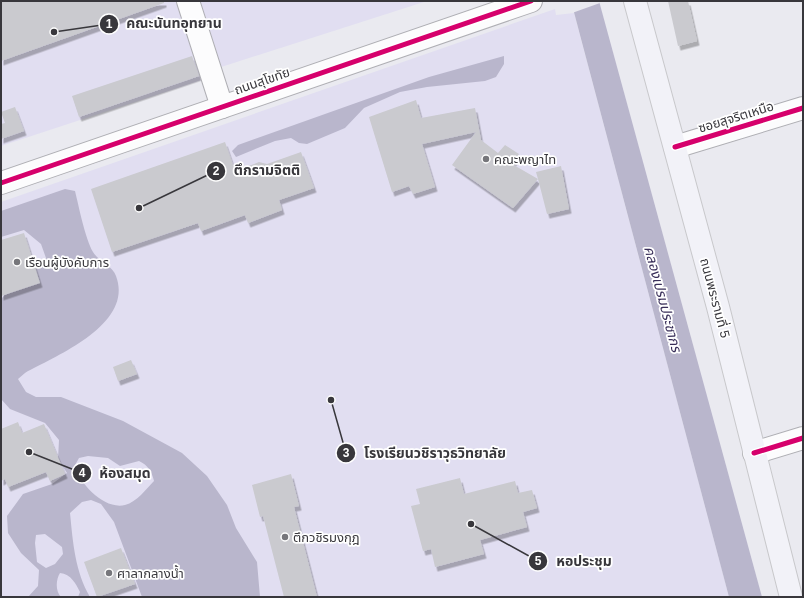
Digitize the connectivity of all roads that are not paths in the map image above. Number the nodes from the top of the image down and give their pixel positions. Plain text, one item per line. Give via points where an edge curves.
1 (188, 1) edge
2 (531, 1) edge
3 (635, 1) edge
4 (222, 107) junction
5 (803, 108) edge
6 (675, 147) junction
7 (1, 183) edge
8 (803, 438) edge
9 (754, 453) junction
10 (791, 597) edge

1 - 4 street
2 - 4 street, ถนนสุโขทัย
3 - 6 main road, ถนนพระรามที่ 5
4 - 7 street, ถนนสุโขทัย
5 - 6 street, ซอยสุจริตเหนือ
6 - 9 main road, ถนนพระรามที่ 5
8 - 9 street
9 - 10 main road, ถนนพระรามที่ 5

